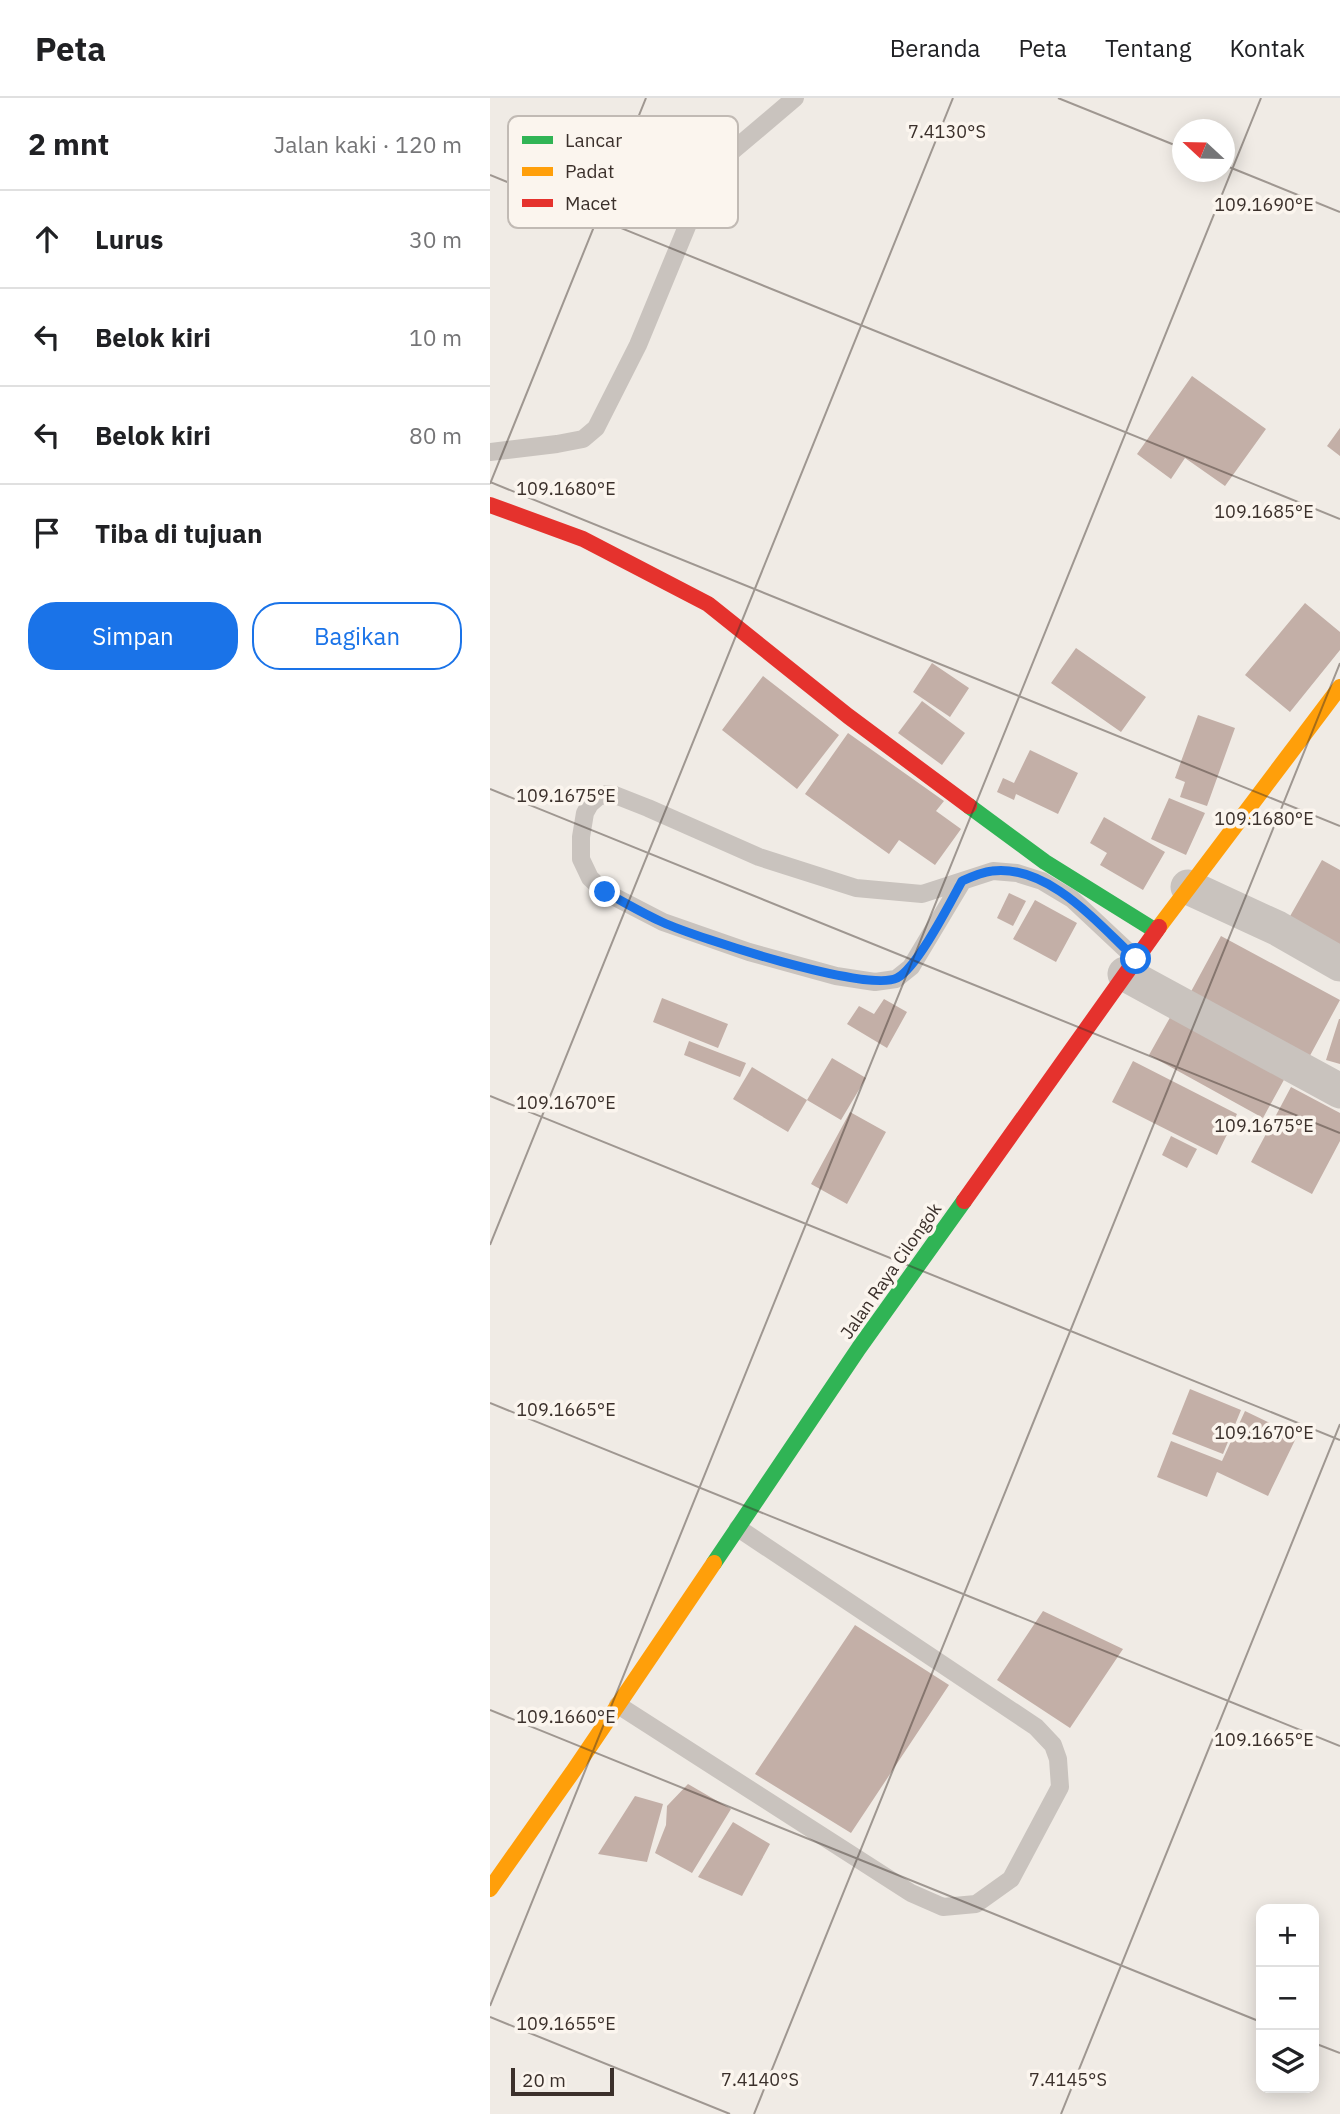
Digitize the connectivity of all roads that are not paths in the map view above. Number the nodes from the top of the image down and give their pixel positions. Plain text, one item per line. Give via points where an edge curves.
1 (795, 98) edge
2 (738, 146) edge
3 (686, 228) edge
4 (490, 452) edge
5 (490, 505) edge
6 (1340, 687) edge
7 (962, 881) junction
8 (1188, 887) junction
9 (1156, 931) junction
10 (1340, 964) edge
11 (1131, 967) junction
12 (1340, 1091) edge
13 (738, 1528) junction
14 (618, 1705) junction
15 (490, 1889) edge

1 - 2 lane
3 - 4 lane via 638,345 596,428 583,439
5 - 9 main road via 583,539 708,604 848,716 1045,862
6 - 8 main road, Jalan Raya Cilongok
7 - 7 lane via 922,894 856,888 759,857 607,794 590,804 581,837 581,859 590,878 605,892 663,922 749,952 875,982 896,979 911,967
7 - 11 lane via 993,871 1042,881 1072,899
8 - 9 main road, Jalan Raya Cilongok
8 - 10 street via 1277,928
9 - 11 main road, Jalan Raya Cilongok
11 - 12 street
11 - 13 main road, Jalan Raya Cilongok via 859,1348
13 - 14 main road, Jalan Raya Cilongok
13 - 14 lane via 1036,1727 1053,1745 1060,1787 1011,1879 976,1904 943,1907 911,1893
14 - 15 main road, Jalan Raya Cilongok

